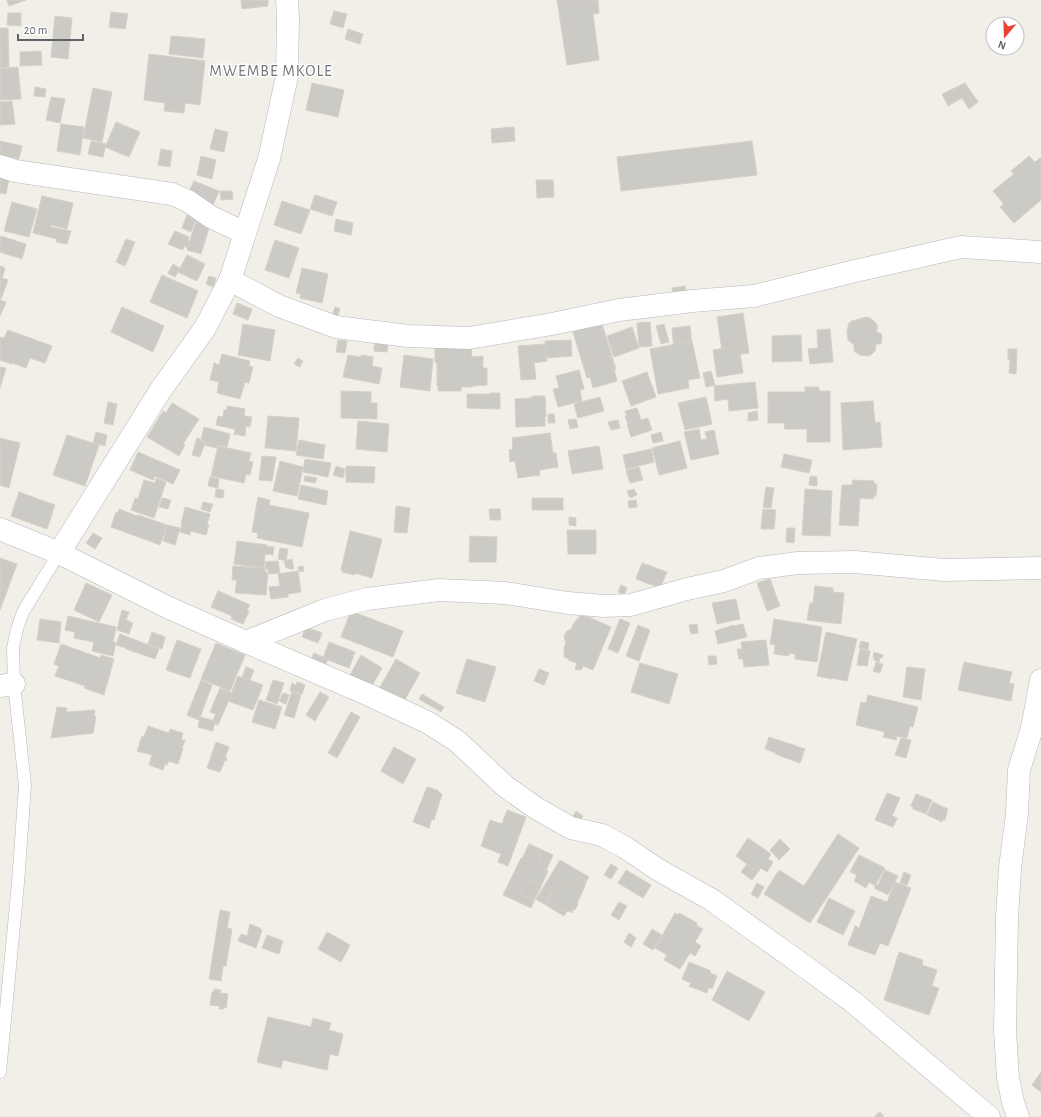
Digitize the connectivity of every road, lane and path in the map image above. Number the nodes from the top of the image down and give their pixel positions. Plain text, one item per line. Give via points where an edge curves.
1 (287, 0) edge
2 (0, 166) edge
3 (245, 233) junction
4 (1041, 252) edge
5 (230, 280) junction
6 (0, 529) edge
7 (59, 553) junction
8 (1041, 568) edge
9 (246, 642) junction
10 (1041, 680) edge
11 (7, 685) edge
12 (0, 1072) edge
13 (989, 1117) edge
14 (1018, 1117) edge

1 - 3 street via 287,76 269,159
2 - 3 street via 16,171 172,194
3 - 5 street
4 - 5 street via 961,247 754,296 619,310 469,338 408,336 336,327 279,306
5 - 7 street via 205,328 160,392
6 - 7 street
7 - 9 street via 167,607
7 - 11 lane via 23,612 17,629
8 - 9 street via 944,570 855,562 798,564 759,568 724,581 631,605 604,606 505,593 439,590 367,599 325,610
9 - 13 street via 427,722 457,741 506,787 536,808 571,828 602,835 712,900 853,1002
10 - 14 street via 1032,728 1020,770 1007,917 1005,1031 1008,1078
11 - 12 lane via 25,786

